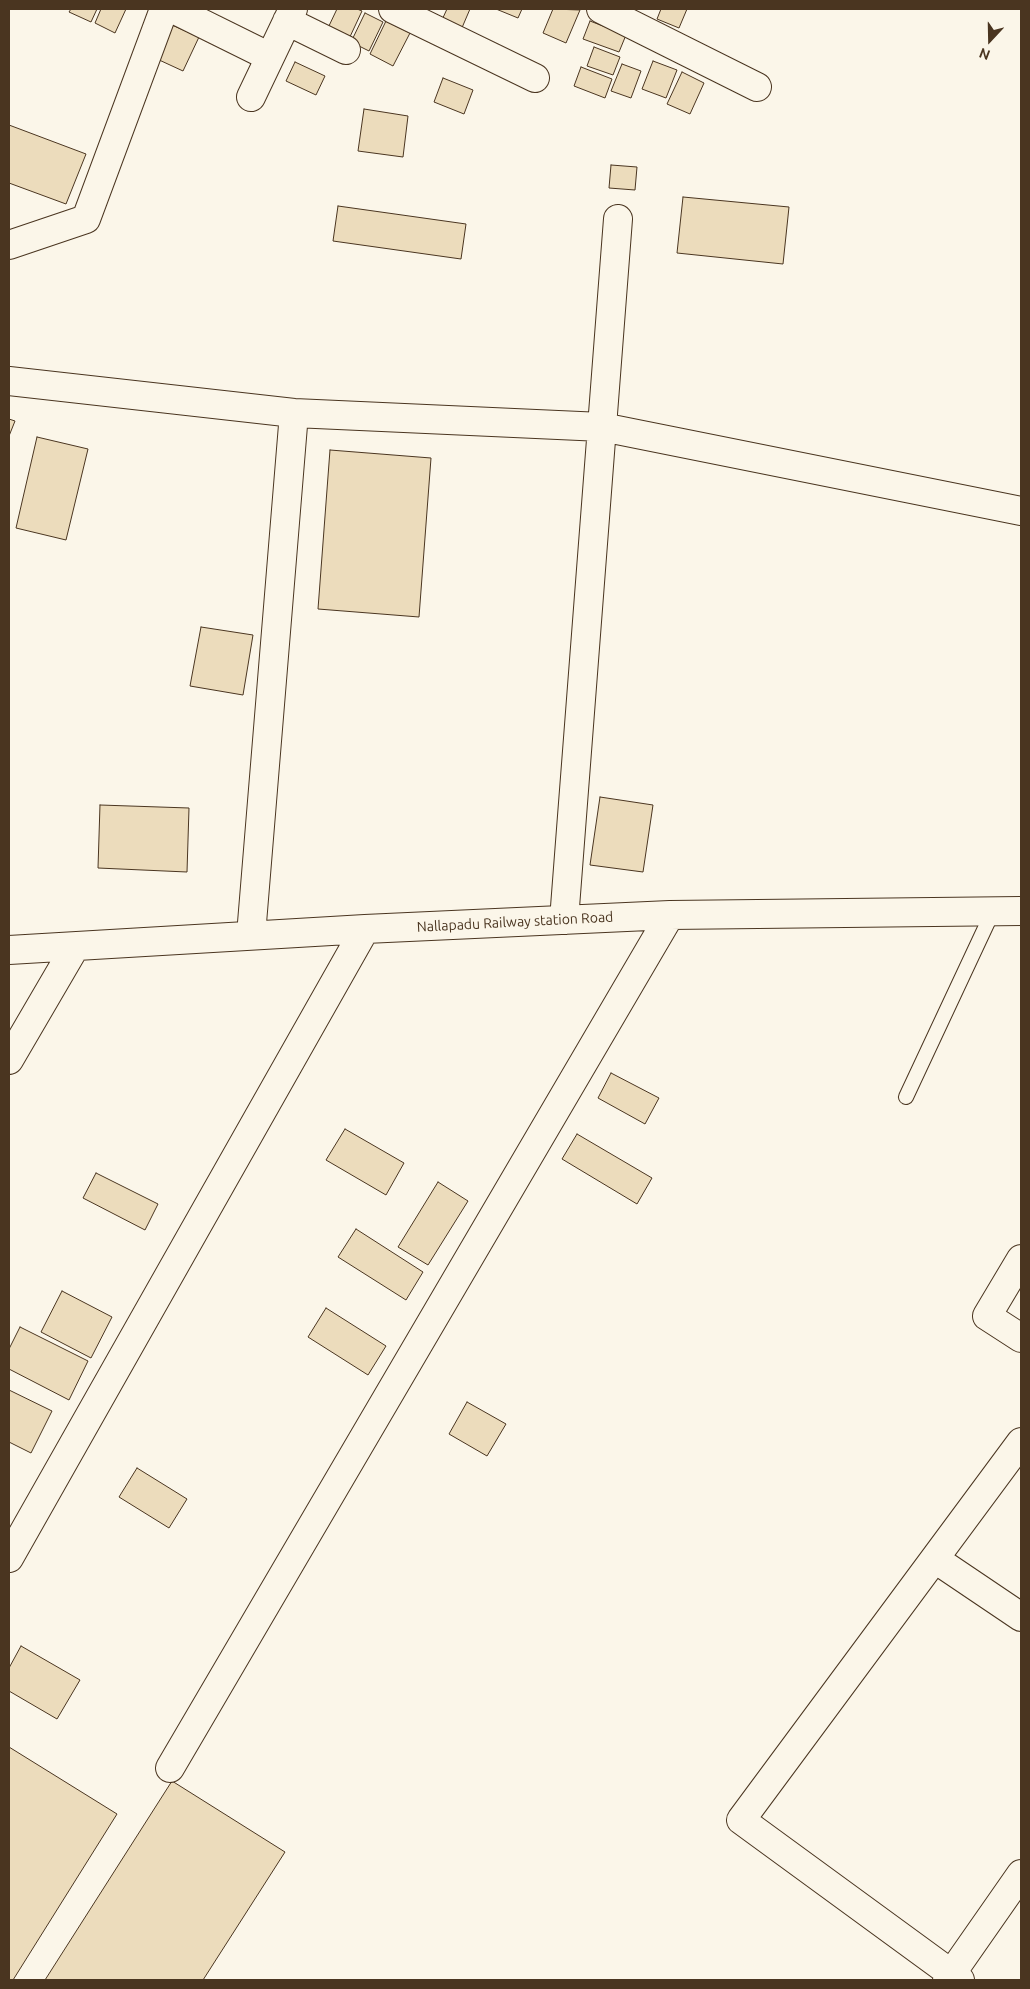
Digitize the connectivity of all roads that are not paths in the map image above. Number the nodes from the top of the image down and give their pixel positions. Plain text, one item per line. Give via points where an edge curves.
1 (164, 9) edge
2 (173, 9) edge
3 (394, 9) edge
4 (601, 9) edge
5 (290, 15) edge
6 (346, 50) dead end
7 (270, 57) junction
8 (535, 78) dead end
9 (757, 87) dead end
10 (251, 96) dead end
11 (618, 219) dead end
12 (9, 245) edge
13 (9, 382) edge
14 (294, 413) junction
15 (602, 427) junction
16 (1021, 511) edge
17 (993, 911) junction
18 (1021, 911) edge
19 (670, 915) junction
20 (564, 920) junction
21 (365, 929) junction
22 (251, 936) junction
23 (75, 947) junction
24 (9, 950) edge
25 (9, 1060) edge
26 (906, 1097) dead end
27 (1021, 1259) edge
28 (1021, 1338) edge
29 (1021, 1442) edge
30 (9, 1558) edge
31 (935, 1559) junction
32 (1021, 1617) edge
33 (170, 1768) dead end
34 (1021, 1874) edge
35 (953, 1978) edge

1 - 12 street via 86,219
2 - 7 street
3 - 8 street
4 - 9 street
5 - 6 street
5 - 7 street
7 - 10 street
11 - 15 street
13 - 14 street
14 - 15 street
14 - 22 street
15 - 16 street
15 - 20 street
17 - 18 street, Nallapadu Railway station Road
17 - 19 street, Nallapadu Railway station Road
17 - 26 lane
19 - 20 street, Nallapadu Railway station Road
19 - 33 street
20 - 21 street, Nallapadu Railway station Road
21 - 22 street, Nallapadu Railway station Road
21 - 30 street
22 - 23 street, Nallapadu Railway station Road
23 - 24 street, Nallapadu Railway station Road
23 - 25 street
27 - 28 street via 987,1316
29 - 31 street
31 - 32 street
31 - 35 street via 741,1820
34 - 35 street

